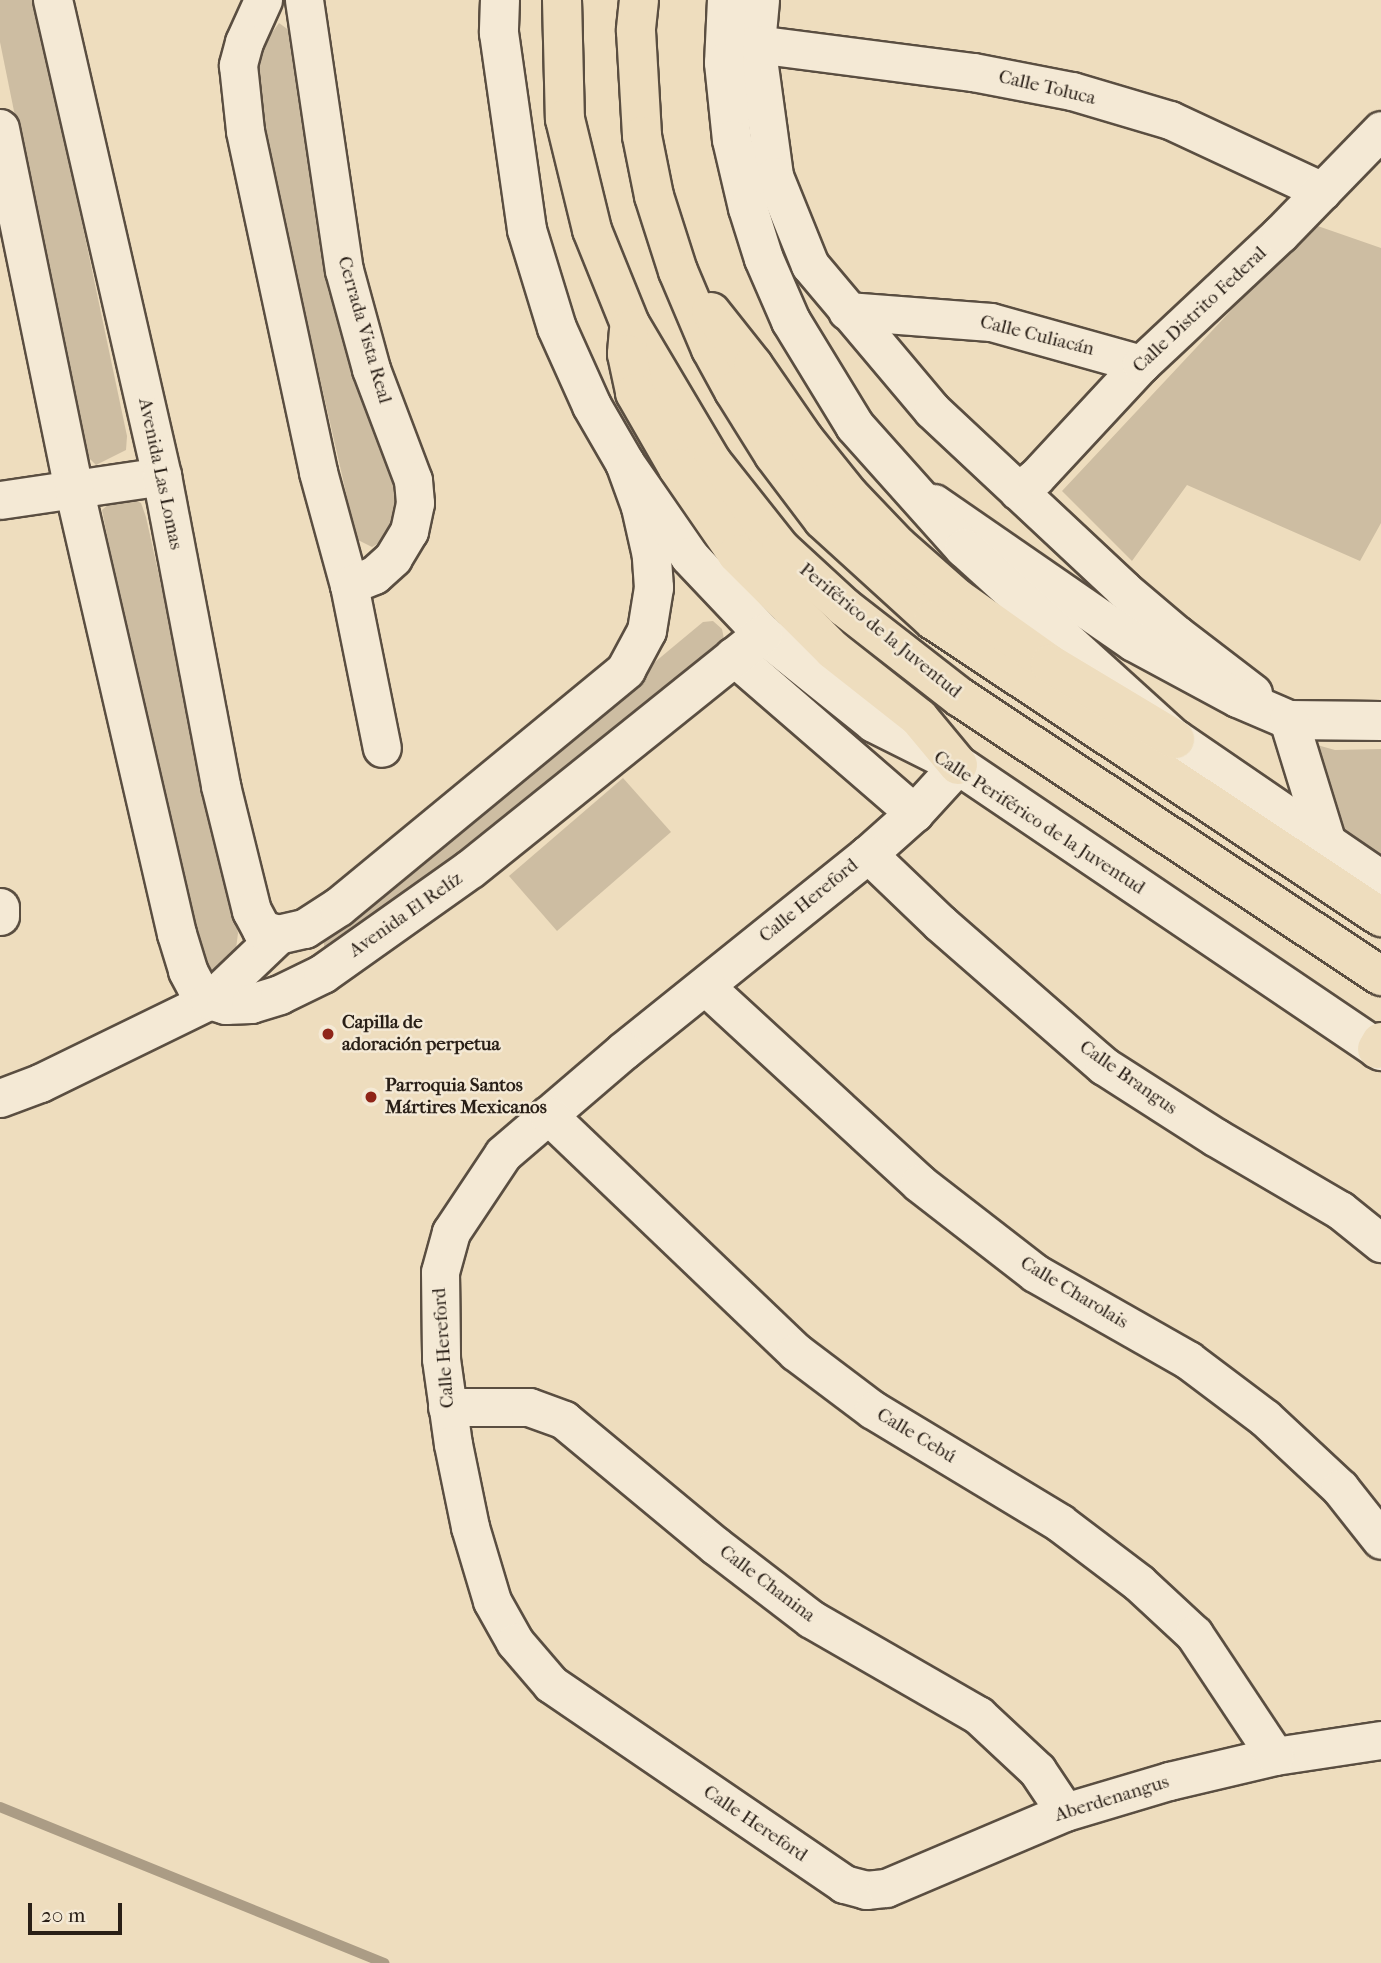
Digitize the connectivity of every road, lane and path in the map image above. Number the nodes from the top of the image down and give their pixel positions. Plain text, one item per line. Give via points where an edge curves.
1 (53, 0) edge
2 (263, 0) edge
3 (304, 0) edge
4 (500, 0) edge
5 (562, 0) edge
6 (639, 0) edge
7 (727, 0) edge
8 (760, 0) edge
9 (756, 44) junction
10 (0, 129) edge
11 (1381, 130) edge
12 (1322, 191) junction
13 (678, 271) junction
14 (847, 311) junction
15 (629, 324) junction
16 (1141, 364) junction
17 (625, 463) junction
18 (162, 476) junction
19 (903, 484) junction
20 (74, 488) junction
21 (1018, 491) junction
22 (0, 500) edge
23 (349, 585) junction
24 (748, 645) junction
25 (1289, 720) junction
26 (1381, 722) edge
27 (1175, 739) junction
28 (382, 748) dead end
29 (958, 765) junction
30 (914, 813) junction
31 (1326, 840) junction
32 (868, 853) junction
33 (1381, 880) edge
34 (0, 907) edge
35 (0, 916) edge
36 (1381, 916) edge
37 (278, 935) junction
38 (1381, 976) edge
39 (705, 986) junction
40 (210, 1000) junction
41 (1380, 1047) edge
42 (0, 1098) edge
43 (548, 1115) junction
44 (1381, 1243) edge
45 (447, 1407) junction
46 (1381, 1540) edge
47 (1381, 1740) edge
48 (1275, 1756) junction
49 (1065, 1812) junction
50 (854, 1888) joint

1 - 18 main road, Avenida Las Lomas
2 - 23 street via 238,65 245,131 318,472
3 - 23 street, Cerrada Vista Real via 344,270 371,369 413,480 415,503 409,531 393,558 374,575
4 - 17 main road, Calle Periférico de la Juventud via 500,47 527,230 557,328 592,407
5 - 15 highway, Periférico de la Juventud via 565,119 592,230
6 - 13 highway via 636,32 642,136 654,196
7 - 19 main road via 724,63 732,140 764,259 827,384
8 - 9 street
9 - 12 street, Calle Toluca via 973,72 1072,90 1170,120
9 - 14 street via 774,176 810,265
10 - 20 main road
11 - 12 street, Calle Distrito Federal
12 - 16 street, Calle Distrito Federal
13 - 27 highway via 812,449 898,546 957,598 1050,664
13 - 36 highway via 710,349 734,391 823,520 933,620
14 - 16 street, Calle Culiacán via 991,322
14 - 21 street via 932,410
15 - 29 highway via 627,354 635,393 678,468 737,554 833,650 919,718
15 - 38 highway, Periférico de la Juventud via 712,462 781,549 844,607 961,698
16 - 21 street, Calle Distrito Federal
17 - 24 main road, Calle Periférico de la Juventud
17 - 37 main road via 641,507 654,587 648,631 626,670 339,908 305,929
18 - 20 street
18 - 37 main road, Avenida Las Lomas via 221,786 252,911 262,930
19 - 25 main road via 1133,642
19 - 27 main road via 1009,590
20 - 22 street
20 - 40 main road via 177,934 188,971
21 - 25 street via 1176,634
23 - 28 street
24 - 29 main road, Calle Periférico de la Juventud via 874,723
24 - 30 street
24 - 40 main road, Avenida El Relíz via 471,869 323,974 251,1004
25 - 26 main road
25 - 31 main road
27 - 31 main road
29 - 30 street, Calle Hereford
29 - 41 main road, Calle Periférico de la Juventud
30 - 32 street, Calle Hereford
31 - 33 main road
32 - 39 street, Calle Hereford
32 - 44 street, Calle Brangus via 940,923 1104,1066 1340,1210
34 - 35 street
37 - 40 street
39 - 43 street, Calle Hereford
39 - 46 street, Calle Charolais via 919,1183 1035,1273 1188,1360 1265,1418 1340,1488
40 - 42 street
43 - 45 street, Calle Hereford via 503,1154 451,1232 443,1253 439,1294
43 - 48 street, Calle Cebú via 796,1352 873,1410 1060,1523 1139,1583 1194,1634
45 - 49 street, Calle Chanina via 529,1407 564,1420 811,1619 978,1714 1037,1770
45 - 50 street, Calle Hereford via 482,1576 515,1642 551,1684 624,1737
47 - 48 street, Aberdenangus
48 - 49 street, Aberdenangus
49 - 50 street, Aberdenangus via 886,1888

